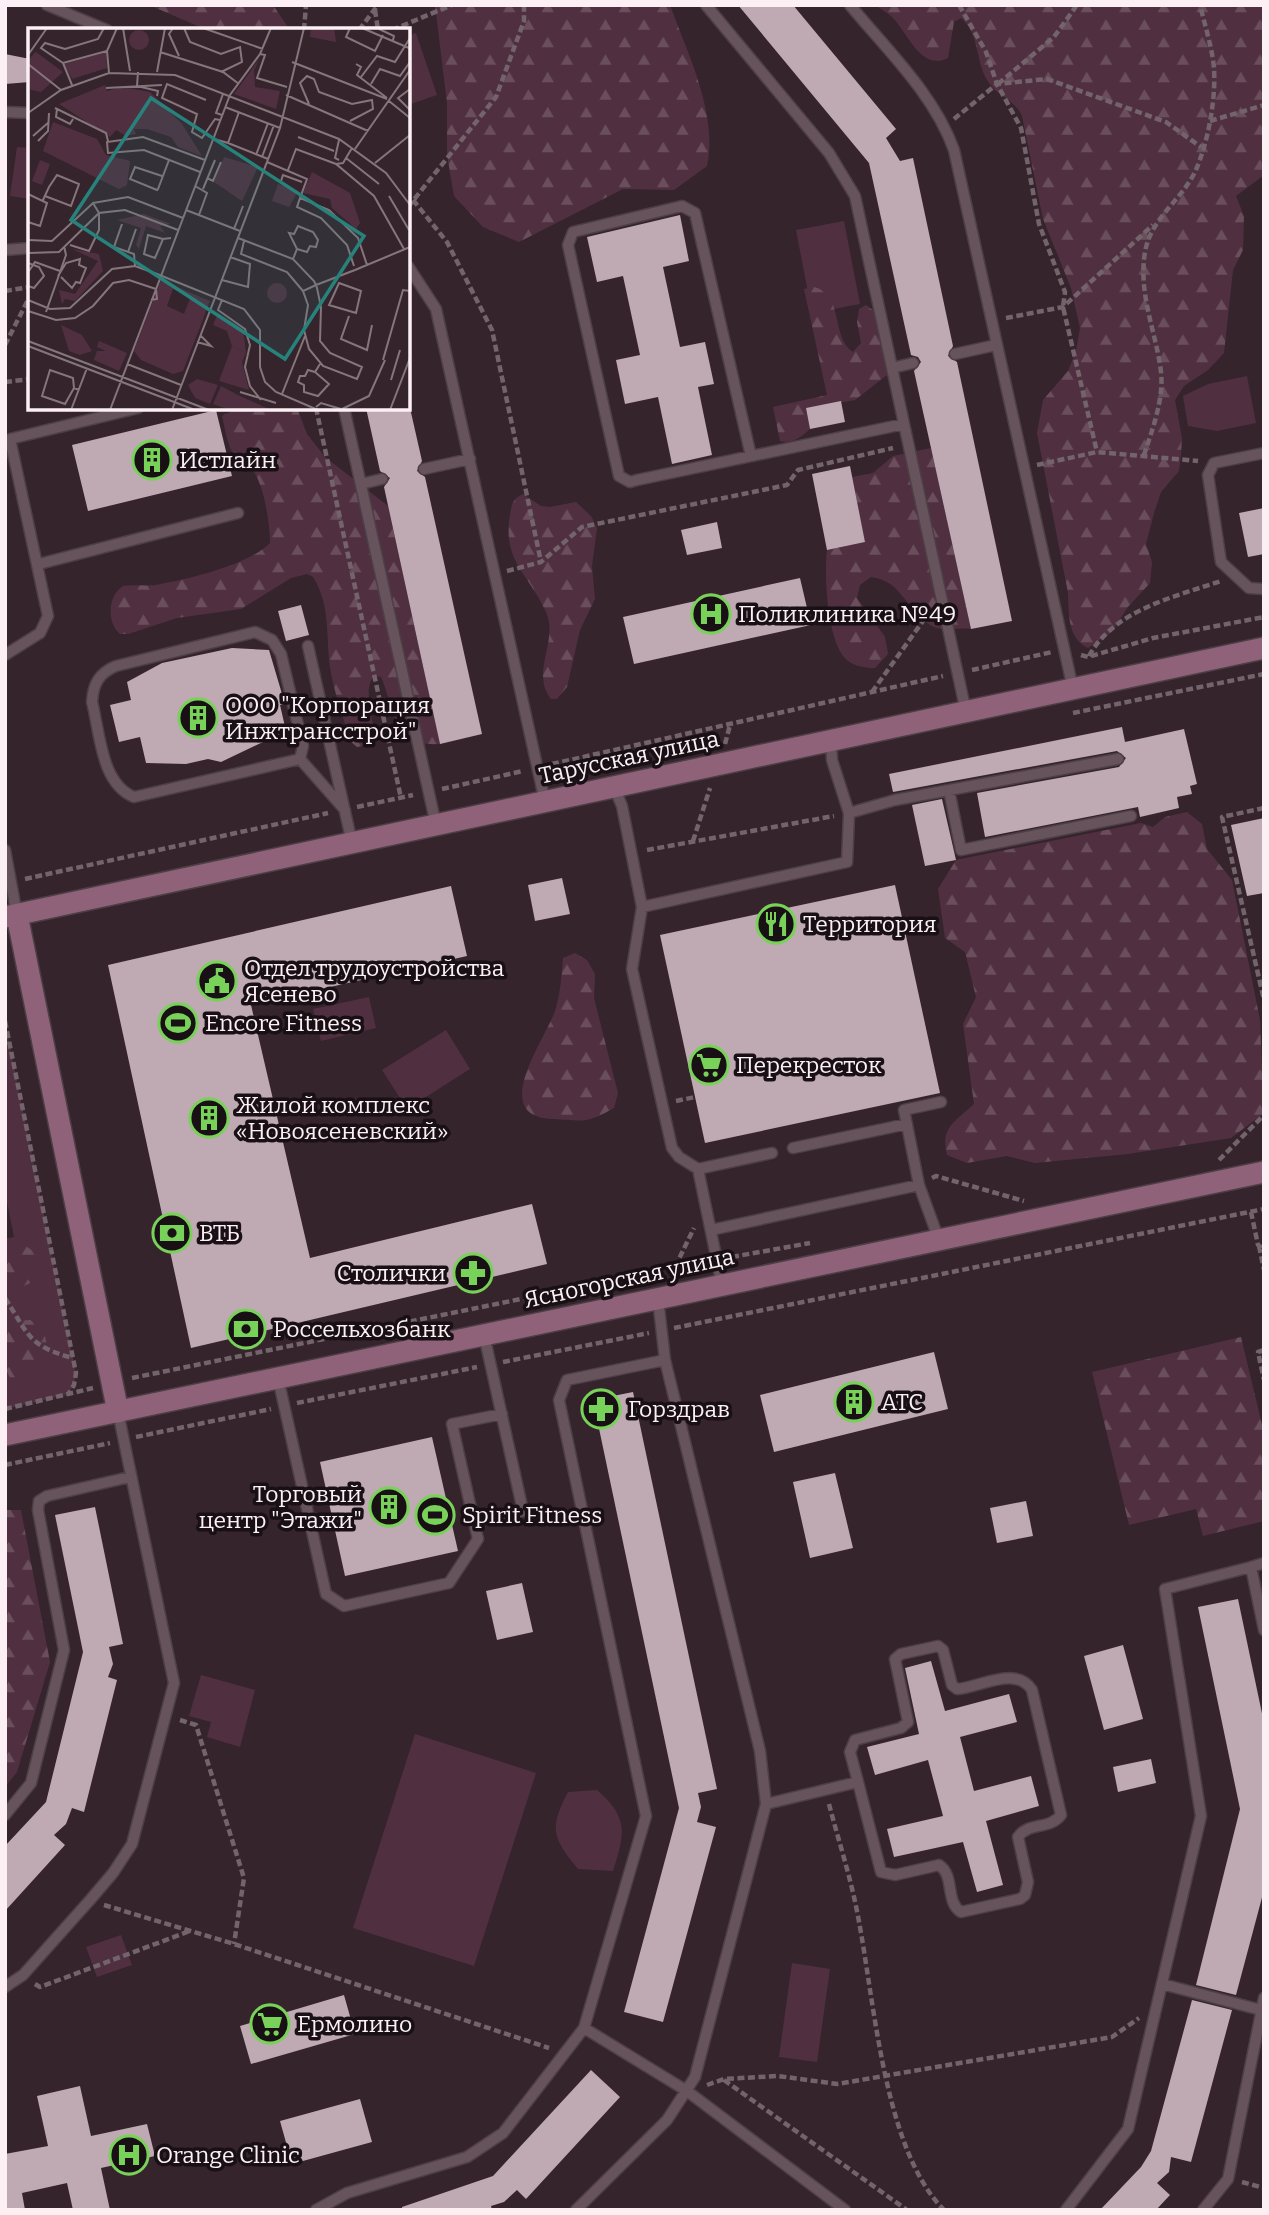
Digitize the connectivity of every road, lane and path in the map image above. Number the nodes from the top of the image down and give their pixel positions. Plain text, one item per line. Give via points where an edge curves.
1 (47, 5) edge
2 (306, 5) edge
3 (376, 5) edge
4 (452, 5) edge
5 (524, 5) edge
6 (706, 5) edge
7 (850, 5) edge
8 (959, 5) edge
9 (1077, 5) edge
10 (1200, 5) edge
11 (102, 28) edge
12 (304, 28) edge
13 (360, 28) edge
14 (378, 28) edge
15 (397, 28) edge
16 (997, 84) junction
17 (1264, 105) edge
18 (5, 112) edge
19 (28, 113) edge
20 (1210, 121) junction
21 (945, 126) junction
22 (1202, 147) junction
23 (413, 200) junction
24 (410, 204) edge
25 (1153, 225) junction
26 (28, 248) edge
27 (5, 250) edge
28 (410, 268) edge
29 (28, 287) edge
30 (5, 291) edge
31 (28, 300) edge
32 (1063, 307) junction
33 (991, 320) junction
34 (5, 345) edge
35 (996, 345) junction
36 (955, 354) dead end
37 (913, 363) dead end
38 (892, 368) junction
39 (28, 379) edge
40 (5, 382) edge
41 (130, 410) edge
42 (316, 410) edge
43 (344, 410) edge
44 (904, 424) junction
45 (908, 444) junction
46 (1097, 452) junction
47 (1264, 453) edge
48 (751, 456) junction
49 (1144, 456) junction
50 (470, 459) junction
51 (1214, 463) junction
52 (1023, 468) junction
53 (424, 469) dead end
54 (382, 479) dead end
55 (361, 484) junction
56 (238, 513) dead end
57 (541, 562) junction
58 (39, 564) junction
59 (496, 573) junction
60 (1234, 577) junction
61 (1264, 589) edge
62 (941, 596) junction
63 (1264, 617) edge
64 (308, 646) dead end
65 (1264, 648) edge
66 (1062, 649) junction
67 (5, 655) edge
68 (1088, 657) junction
69 (958, 673) junction
70 (1073, 689) junction
71 (872, 693) junction
72 (966, 712) junction
73 (831, 741) junction
74 (300, 759) junction
75 (1118, 759) dead end
76 (537, 767) junction
77 (614, 787) junction
78 (949, 790) junction
79 (428, 792) junction
80 (401, 798) junction
81 (545, 802) junction
82 (1264, 808) edge
83 (345, 810) junction
84 (849, 813) junction
85 (1131, 816) dead end
86 (436, 825) junction
87 (352, 843) junction
88 (5, 850) edge
89 (633, 853) junction
90 (12, 881) junction
91 (642, 907) junction
92 (11, 916) edge
93 (1264, 1000) edge
94 (5, 1021) edge
95 (695, 1097) dead end
96 (681, 1100) dead end
97 (941, 1102) dead end
98 (1264, 1115) edge
99 (907, 1124) junction
100 (793, 1148) dead end
101 (772, 1153) dead end
102 (1230, 1158) dead end
103 (1218, 1161) junction
104 (1205, 1163) dead end
105 (698, 1169) junction
106 (1264, 1172) edge
107 (919, 1185) junction
108 (1037, 1198) dead end
109 (1025, 1201) junction
110 (1012, 1204) dead end
111 (707, 1209) junction
112 (1264, 1209) edge
113 (1251, 1212) junction
114 (711, 1230) junction
115 (939, 1240) junction
116 (812, 1242) dead end
117 (1258, 1245) junction
118 (1264, 1249) edge
119 (718, 1259) junction
120 (674, 1268) junction
121 (1264, 1270) edge
122 (722, 1285) junction
123 (5, 1298) edge
124 (658, 1298) junction
125 (660, 1330) junction
126 (484, 1335) junction
127 (1264, 1350) edge
128 (73, 1358) junction
129 (665, 1360) junction
130 (491, 1364) junction
131 (278, 1378) junction
132 (1264, 1380) edge
133 (112, 1383) junction
134 (67, 1395) junction
135 (285, 1406) junction
136 (5, 1409) edge
137 (118, 1412) junction
138 (502, 1414) junction
139 (5, 1435) edge
140 (123, 1441) junction
141 (5, 1465) edge
142 (130, 1477) junction
143 (474, 1522) junction
144 (1264, 1563) edge
145 (1251, 1567) junction
146 (1264, 1630) edge
147 (165, 1716) junction
148 (858, 1782) junction
149 (825, 1790) junction
150 (766, 1804) junction
151 (5, 1815) edge
152 (90, 1900) junction
153 (190, 1931) junction
154 (234, 1944) junction
155 (23, 1975) junction
156 (1162, 1984) junction
157 (5, 1987) edge
158 (1264, 1998) edge
159 (1261, 2010) junction
160 (584, 2028) junction
161 (565, 2053) junction
162 (886, 2077) junction
163 (687, 2091) junction
164 (842, 2209) edge
165 (316, 2210) edge
166 (576, 2210) edge
167 (906, 2210) edge
168 (944, 2210) edge
169 (1066, 2210) edge
170 (1203, 2210) edge

1 - 11 lane
2 - 12 path
3 - 13 path
3 - 14 path
4 - 15 path
5 - 23 path via 524,21 496,97
6 - 38 lane via 829,153 855,196
7 - 21 lane
8 - 16 path via 986,51
9 - 16 path via 1054,37
10 - 20 path via 1214,68
16 - 21 path
16 - 22 path via 1047,79 1166,122
16 - 32 path via 1021,128 1039,224 1065,292
17 - 20 path
18 - 19 lane
20 - 22 path
21 - 33 lane
22 - 25 path via 1195,172
23 - 24 path
23 - 57 path via 447,242 492,330
25 - 32 path
25 - 49 path via 1145,251 1142,290 1161,374 1158,406
26 - 27 lane
28 - 50 lane via 436,309
29 - 30 path
31 - 34 path
32 - 33 path
32 - 46 path
33 - 35 lane
35 - 36 lane
35 - 52 lane
37 - 38 lane
38 - 44 lane
39 - 40 path
41 - 58 lane via 10,439
42 - 80 path
43 - 55 lane
44 - 45 lane
44 - 48 lane
45 - 57 path via 798,470 787,485 582,527
45 - 62 lane
46 - 49 path
46 - 52 path
47 - 51 lane
48 - 48 lane via 637,480 618,476 568,245 573,232 682,206 695,213
49 - 51 path
50 - 53 lane
50 - 59 lane
51 - 60 lane via 1208,475 1221,562
52 - 66 lane
54 - 55 lane
55 - 79 lane
56 - 58 lane
57 - 59 path
58 - 67 lane via 48,616 40,633
59 - 76 lane
60 - 61 lane via 1249,588
60 - 68 path via 1141,610 1105,635
62 - 69 lane
62 - 71 path
63 - 68 path via 1153,638
64 - 83 lane
65 - 70 main road, Тарусская улица
66 - 68 path
66 - 69 path
66 - 70 lane
69 - 71 path
69 - 72 lane
70 - 72 main road, Тарусская улица
71 - 76 path
72 - 73 main road, Тарусская улица
73 - 77 main road, Тарусская улица
73 - 84 lane via 832,760
74 - 74 lane via 134,797 120,792 111,778 92,702 93,689 106,670 116,666 255,632 272,640 281,654 303,747
74 - 83 lane
75 - 78 lane
76 - 79 path
76 - 81 lane
77 - 81 main road, Тарусская улица
77 - 89 lane
78 - 84 lane
78 - 85 lane via 961,850
79 - 80 path
79 - 86 lane
80 - 83 path
81 - 86 main road, Тарусская улица
82 - 93 path via 1222,817
83 - 87 lane
83 - 90 path
84 - 89 path
84 - 91 lane via 846,862
86 - 87 main road, Тарусская улица
87 - 92 main road, Тарусская улица
88 - 90 lane
89 - 91 lane
90 - 92 lane
91 - 105 lane via 632,968 672,1148
92 - 133 main road
94 - 128 path
95 - 96 path
97 - 99 lane via 904,1110
98 - 103 path
99 - 100 lane
99 - 107 lane
101 - 105 lane
102 - 103 path
103 - 104 path
105 - 111 lane
106 - 115 main road, Ясногорская улица
107 - 109 path via 936,1176
107 - 114 lane
107 - 115 lane
108 - 109 path
109 - 110 path
111 - 114 lane
111 - 120 path
112 - 113 path
113 - 117 path
113 - 125 path
114 - 119 lane
115 - 122 main road, Ясногорская улица
116 - 119 path
117 - 118 path
117 - 121 path
119 - 120 path
119 - 122 lane
120 - 133 path
122 - 124 main road, Ясногорская улица
123 - 128 path via 44,1350
124 - 125 lane
124 - 126 main road, Ясногорская улица
125 - 129 lane
125 - 130 path
126 - 130 lane
126 - 131 main road, Ясногорская улица
127 - 132 path via 1258,1352
128 - 134 path via 74,1384
129 - 150 lane via 760,1751
129 - 160 lane via 567,1380 559,1401 646,1816
130 - 135 path
130 - 138 lane
131 - 135 lane
131 - 137 main road, Ясногорская улица
133 - 134 path
133 - 137 main road
134 - 136 path
135 - 140 path
135 - 143 lane via 326,1594 344,1606 449,1583 478,1538
137 - 139 main road, Ясногорская улица
137 - 140 lane
138 - 143 lane via 523,1511
138 - 143 lane via 452,1424
140 - 141 path
140 - 142 lane
142 - 147 lane via 174,1683
142 - 151 lane via 39,1501 64,1650 32,1783
144 - 145 lane
145 - 146 lane
145 - 156 lane via 1165,1589 1201,1816
147 - 152 lane via 132,1844
147 - 154 path via 197,1725 244,1878
148 - 148 lane via 881,1872 888,1876 939,1865 961,1912 1025,1895 1028,1882 1018,1837 1060,1815 1027,1683 1011,1677 957,1689 938,1646 897,1656 908,1722 855,1740 850,1752
148 - 149 lane
149 - 150 lane
149 - 162 path via 854,1897
150 - 163 lane via 702,2059
152 - 153 path
152 - 155 lane
153 - 154 path
153 - 155 path via 40,1987
154 - 161 path
155 - 157 lane
156 - 159 lane
156 - 162 path via 1149,2011 1112,2037
156 - 169 lane via 1128,2129
158 - 159 lane
159 - 170 lane via 1228,2179
160 - 161 lane
160 - 163 lane
161 - 165 lane via 503,2133 467,2157 347,2193
162 - 167 path via 836,2084 778,2076 724,2079
162 - 168 path via 906,2145 930,2196
163 - 164 lane
163 - 166 lane via 667,2120

